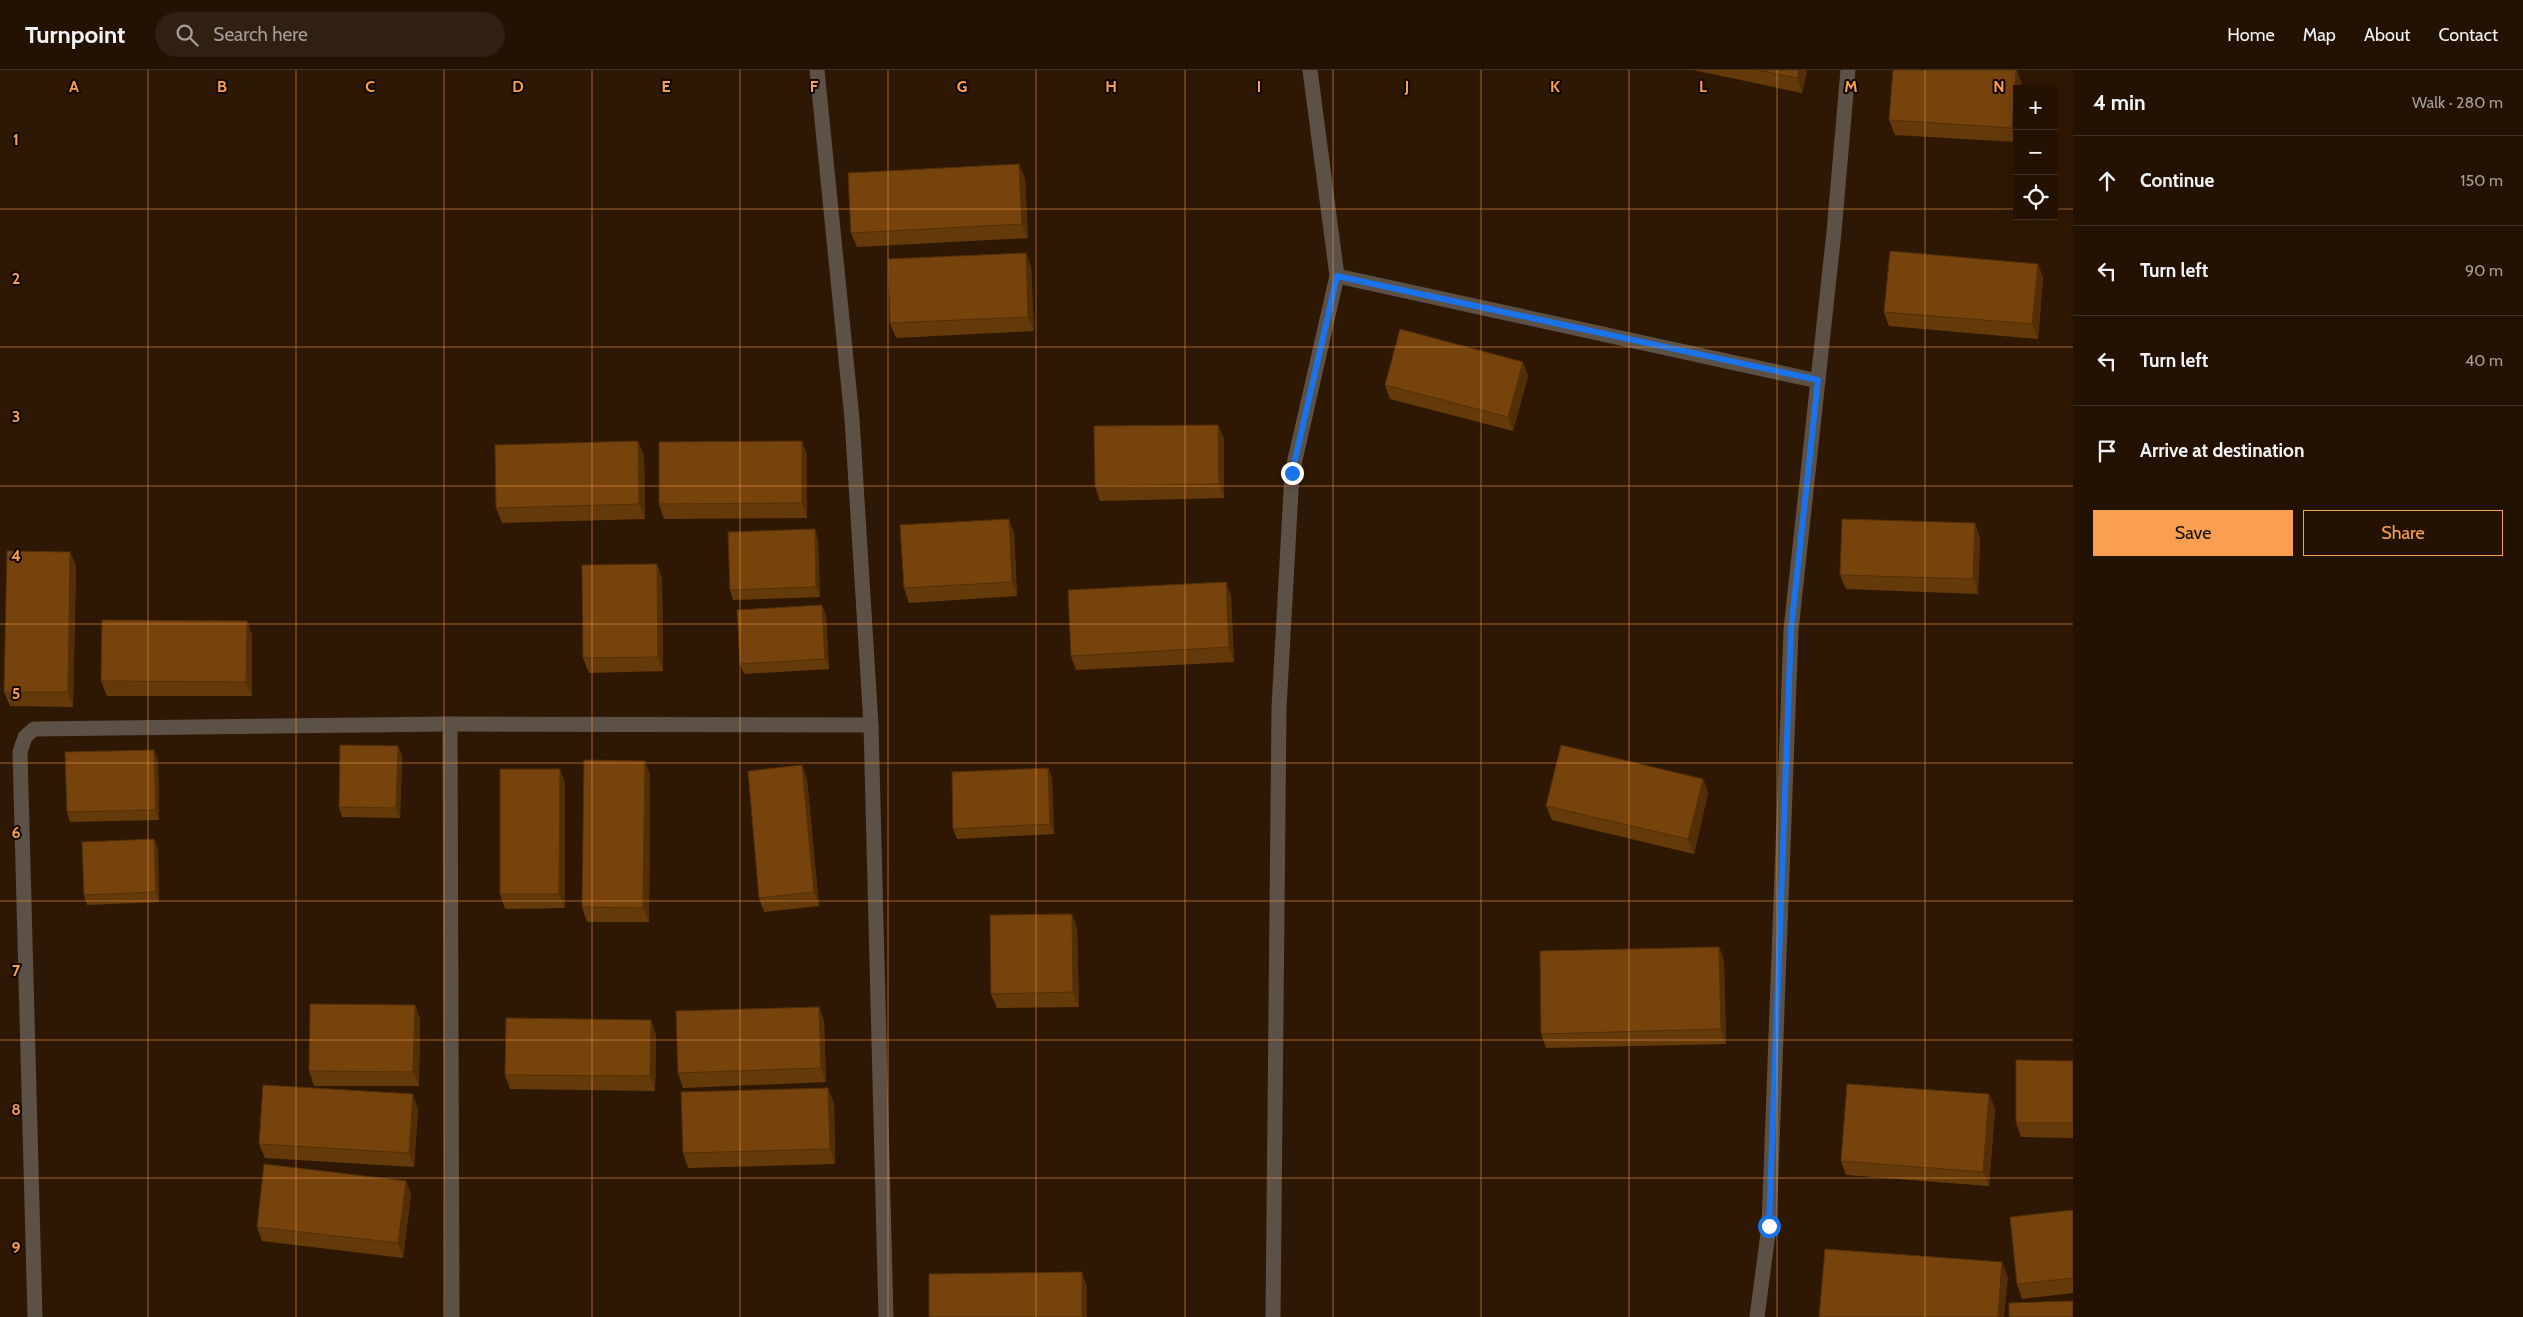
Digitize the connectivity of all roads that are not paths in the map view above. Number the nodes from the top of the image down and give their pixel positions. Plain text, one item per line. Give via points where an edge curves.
1 (817, 70) edge
2 (1310, 70) edge
3 (1848, 70) edge
4 (1337, 276) junction
5 (1818, 380) junction
6 (450, 724) junction
7 (871, 725) junction
8 (35, 1317) edge
9 (452, 1317) edge
10 (886, 1317) edge
11 (1273, 1317) edge
12 (1757, 1317) edge

1 - 7 street via 852,419
2 - 4 street
3 - 5 street
4 - 5 street
4 - 11 street via 1292,473 1280,708
5 - 12 street via 1791,630 1769,1226
6 - 7 street
6 - 8 street via 34,729 25,737 20,752
6 - 9 street
7 - 10 street

